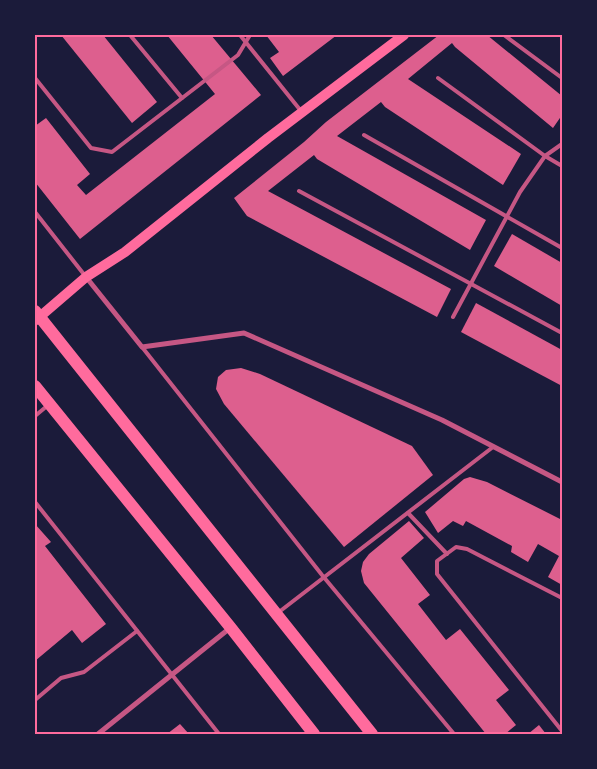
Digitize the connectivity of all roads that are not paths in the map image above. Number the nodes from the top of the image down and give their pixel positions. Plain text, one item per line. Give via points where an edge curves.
1 (130, 35) edge
2 (240, 35) edge
3 (250, 35) edge
4 (404, 35) edge
5 (504, 35) edge
6 (245, 42) junction
7 (35, 78) edge
8 (438, 78) dead end
9 (562, 78) edge
10 (182, 98) junction
11 (302, 112) junction
12 (364, 135) dead end
13 (562, 144) edge
14 (545, 156) junction
15 (562, 166) edge
16 (299, 191) dead end
17 (35, 212) edge
18 (507, 216) junction
19 (562, 248) edge
20 (86, 276) junction
21 (471, 284) junction
22 (453, 317) dead end
23 (36, 319) edge
24 (562, 333) edge
25 (142, 347) junction
26 (35, 386) edge
27 (49, 404) junction
28 (35, 416) edge
29 (493, 446) junction
30 (562, 482) edge
31 (35, 502) edge
32 (408, 513) junction
33 (447, 554) junction
34 (324, 578) junction
35 (562, 598) edge
36 (277, 614) junction
37 (231, 628) junction
38 (137, 632) junction
39 (171, 675) junction
40 (35, 700) edge
41 (562, 731) edge
42 (98, 734) edge
43 (219, 734) edge
44 (314, 734) edge
45 (372, 734) edge
46 (454, 734) edge

1 - 10 lane
2 - 6 lane
3 - 6 lane
4 - 11 main road
5 - 9 lane
6 - 10 lane via 238,55
6 - 11 lane
7 - 10 lane via 91,148 112,152
8 - 14 lane
11 - 20 main road via 125,252
12 - 18 lane
13 - 14 lane
14 - 15 lane
14 - 18 lane
16 - 21 lane
17 - 20 lane
18 - 19 lane
18 - 21 lane
20 - 23 main road
20 - 25 street
21 - 22 lane
21 - 24 lane
23 - 36 main road
25 - 29 street via 244,333 442,420
25 - 34 lane
26 - 27 main road
27 - 28 lane
27 - 37 main road
29 - 30 street
29 - 32 lane
31 - 38 lane
32 - 33 lane
32 - 34 lane
33 - 35 lane via 456,547 467,549
33 - 41 lane via 437,562 437,574
34 - 36 lane
34 - 46 lane
36 - 45 main road
37 - 39 street
37 - 44 main road
38 - 39 lane
38 - 40 lane via 84,672 61,678
39 - 42 street
39 - 43 lane

